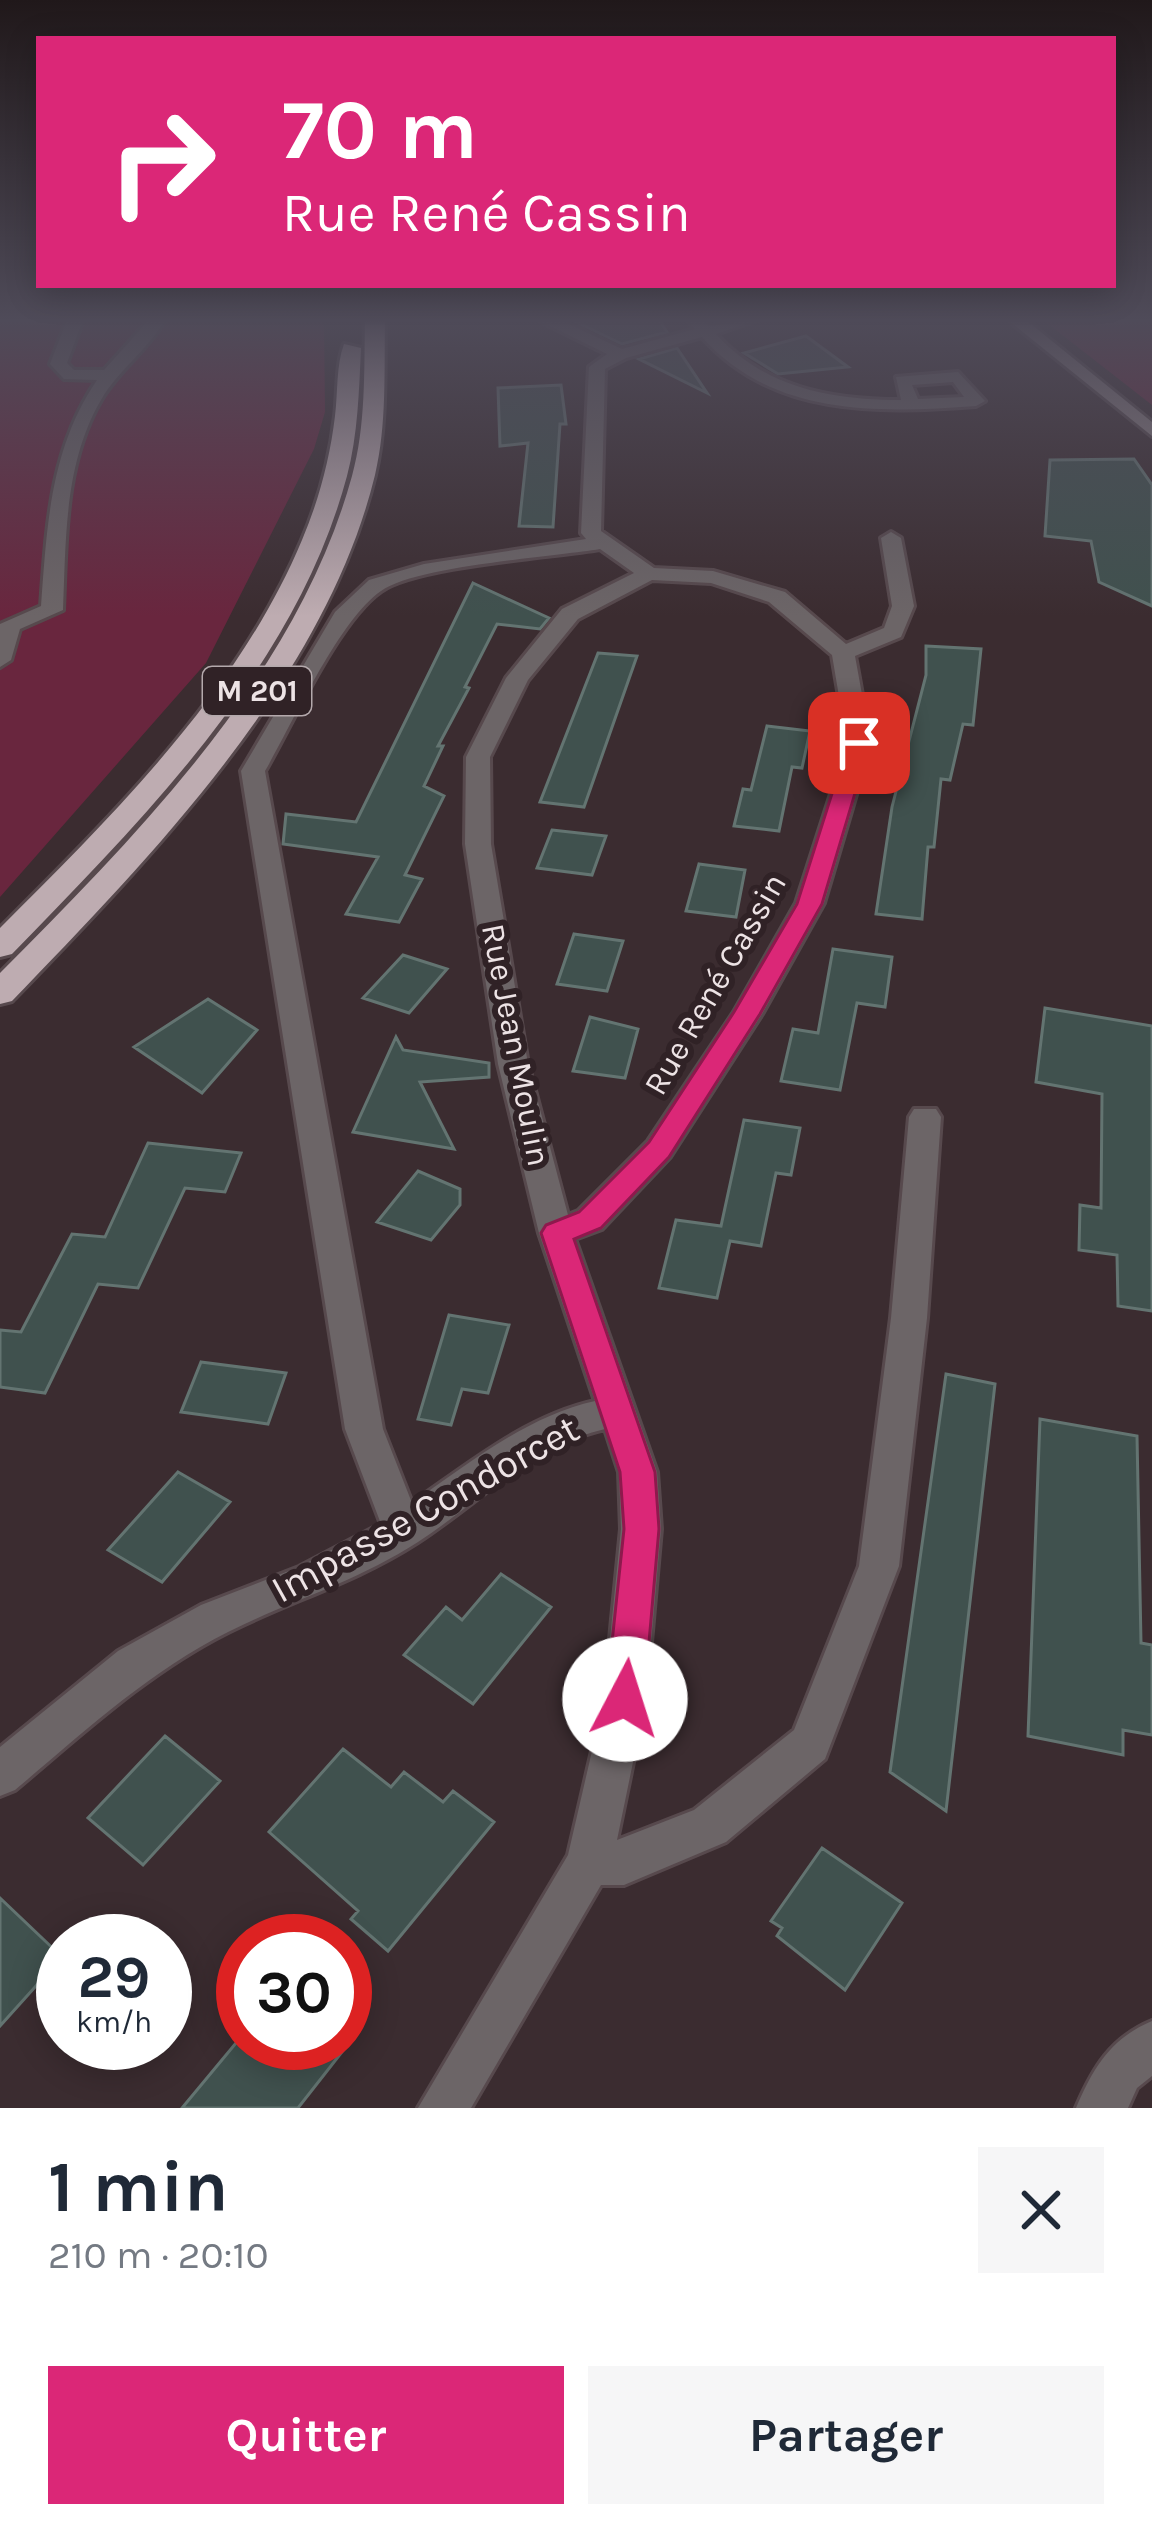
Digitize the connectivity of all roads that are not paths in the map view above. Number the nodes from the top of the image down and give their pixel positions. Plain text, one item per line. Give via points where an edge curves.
1 (86, 418) edge
2 (346, 418) edge
3 (373, 418) edge
4 (593, 418) edge
5 (891, 538) dead end
6 (600, 543) junction
7 (649, 574) junction
8 (843, 653) junction
9 (0, 659) edge
10 (0, 947) edge
11 (0, 993) edge
12 (925, 1117) dead end
13 (556, 1233) junction
14 (618, 1411) junction
15 (403, 1531) junction
16 (0, 1775) edge
17 (589, 1864) junction
18 (1152, 2045) edge
19 (443, 2108) edge
20 (1101, 2108) edge

1 - 9 street via 60,482 52,610 10,625
2 - 10 highway, M 201 via 336,477 310,550 259,643 194,733
3 - 11 highway, M 201 via 363,478 330,570 284,651 117,874
4 - 6 street via 591,533
5 - 8 street via 903,606 893,632
6 - 7 street
6 - 15 street via 376,584 346,613 253,771 364,1429
7 - 8 street via 713,577 777,597
7 - 13 street, Rue Jean Moulin via 570,614 518,678 478,757 478,844 513,1064
8 - 13 street, Rue René Cassin via 859,743 810,904 659,1150 590,1220
12 - 17 street via 879,1566 810,1744 710,1826 624,1862
13 - 14 street, Rue Jean Moulin
14 - 15 street, Impasse Condorcet via 578,1420 510,1455
14 - 17 street, Rue Jean Moulin via 638,1472 641,1529 625,1699
15 - 16 street, Impasse Condorcet via 133,1665
17 - 19 street, Rue Jean Moulin
18 - 20 street via 1120,2071

